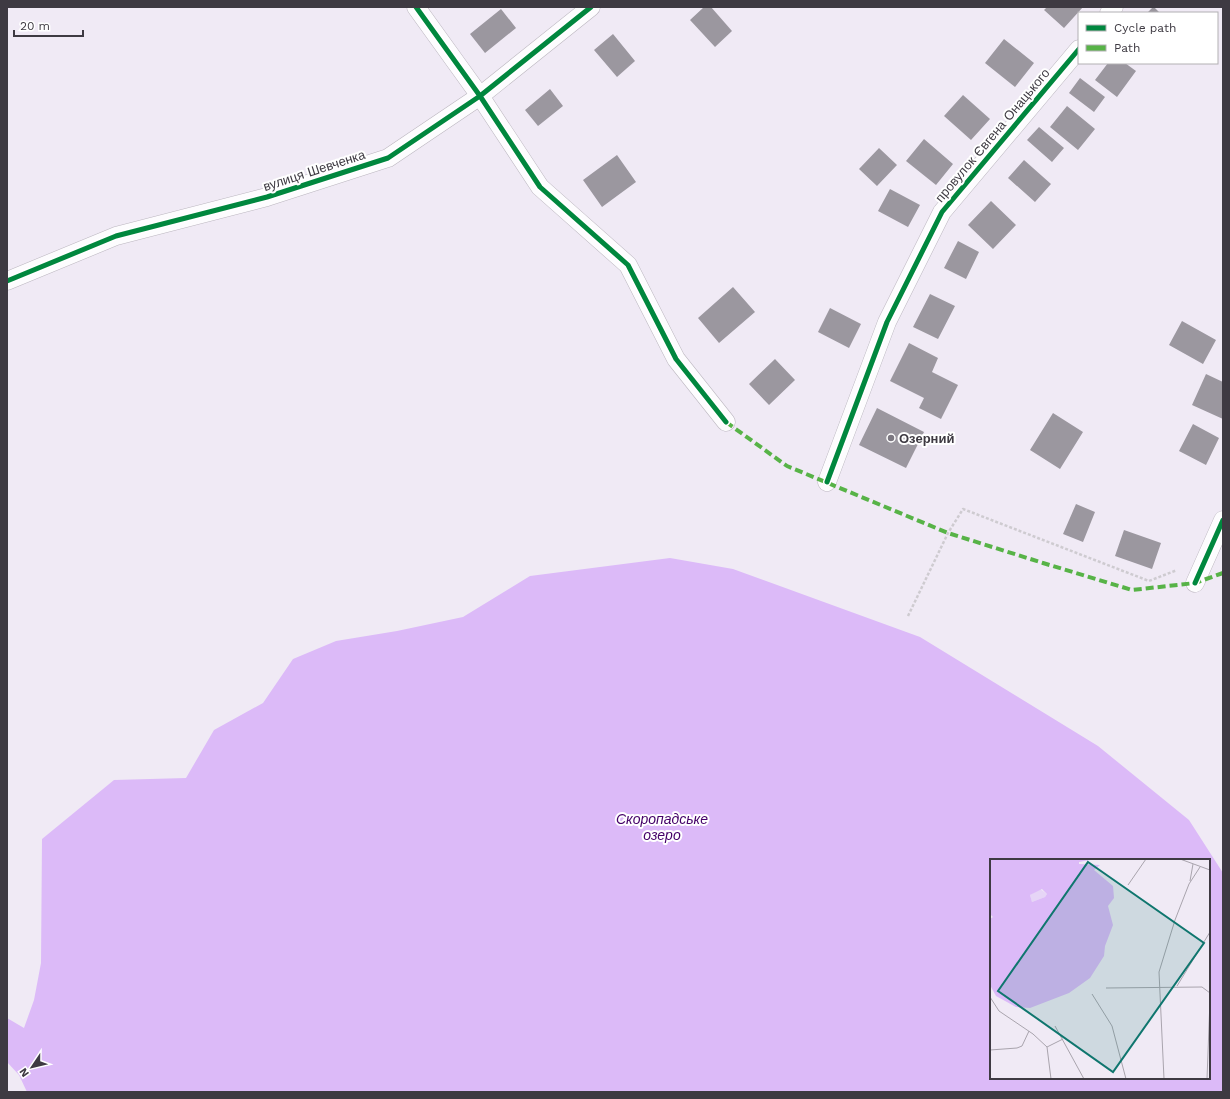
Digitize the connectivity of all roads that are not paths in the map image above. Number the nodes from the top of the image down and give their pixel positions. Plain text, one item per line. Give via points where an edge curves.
1 (416, 7) edge
2 (591, 7) edge
3 (1078, 50) edge
4 (480, 96) junction
5 (7, 281) edge
6 (726, 422) dead end
7 (827, 482) dead end
8 (1223, 520) edge
9 (1195, 582) dead end

1 - 4 street
2 - 4 street, вулиця Шевченка
3 - 7 street, провулок Євгена Онацького via 942,212 887,322
4 - 5 street, вулиця Шевченка via 388,158 267,197 116,236
4 - 6 street via 540,188 628,265 676,359
8 - 9 street

